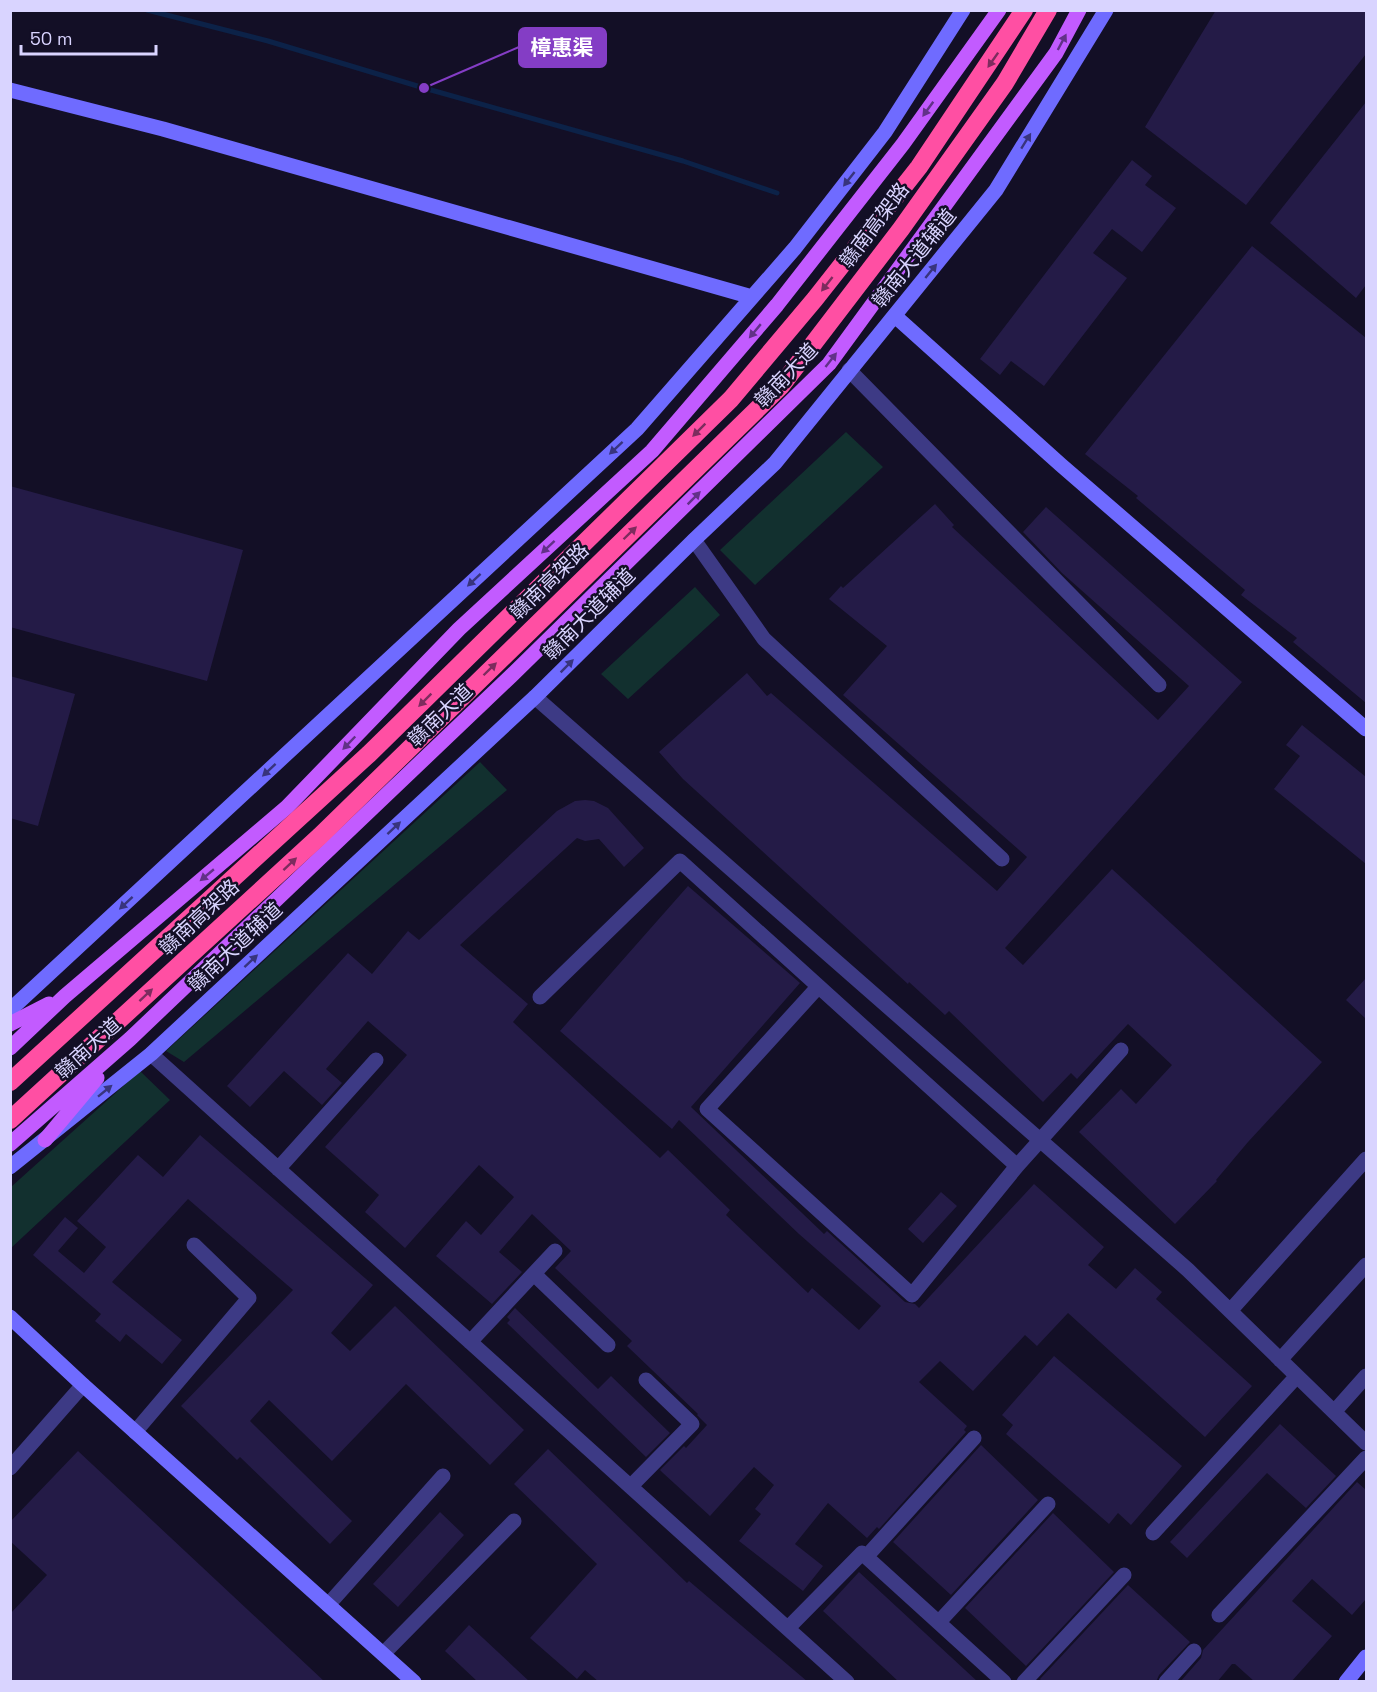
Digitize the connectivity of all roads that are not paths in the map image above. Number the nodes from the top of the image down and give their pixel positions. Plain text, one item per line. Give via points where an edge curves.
1 (963, 10) edge
2 (999, 10) edge
3 (1024, 10) edge
4 (1048, 10) edge
5 (1079, 10) edge
6 (1106, 10) edge
7 (10, 90) edge
8 (752, 297) junction
9 (895, 316) junction
10 (849, 370) junction
11 (694, 540) junction
12 (1159, 685) dead end
13 (535, 697) junction
14 (1366, 729) edge
15 (1002, 859) dead end
16 (818, 987) junction
17 (65, 996) junction
18 (540, 997) dead end
19 (10, 1010) edge
20 (10, 1024) edge
21 (130, 1039) junction
22 (10, 1048) edge
23 (1120, 1050) dead end
24 (151, 1054) junction
25 (376, 1060) dead end
26 (10, 1082) edge
27 (10, 1120) edge
28 (45, 1140) junction
29 (1040, 1140) junction
30 (10, 1144) edge
31 (1366, 1159) edge
32 (1017, 1166) junction
33 (10, 1167) edge
34 (278, 1169) junction
35 (194, 1245) dead end
36 (555, 1251) dead end
37 (1366, 1265) edge
38 (534, 1274) junction
39 (1230, 1311) junction
40 (10, 1317) edge
41 (470, 1342) junction
42 (608, 1345) dead end
43 (1280, 1359) junction
44 (1297, 1376) junction
45 (1366, 1376) edge
46 (646, 1380) dead end
47 (82, 1386) junction
48 (1334, 1412) junction
49 (135, 1432) junction
50 (974, 1438) dead end
51 (1366, 1443) edge
52 (1366, 1458) edge
53 (10, 1468) edge
54 (443, 1476) dead end
55 (631, 1486) junction
56 (1048, 1504) dead end
57 (514, 1521) dead end
58 (1153, 1533) dead end
59 (866, 1557) junction
60 (1124, 1575) dead end
61 (328, 1605) junction
62 (1219, 1615) dead end
63 (939, 1622) junction
64 (788, 1628) junction
65 (1194, 1651) dead end
66 (383, 1654) junction
67 (1366, 1657) edge
68 (414, 1682) edge
69 (848, 1682) edge
70 (1004, 1682) edge
71 (1024, 1682) edge
72 (1166, 1682) edge
73 (1346, 1682) edge

1 -> 8 street via 885,132
2 -> 17 main road via 903,144 777,305 652,451 459,629 287,807
3 -> 26 highway, 赣南高架路 via 919,167 731,399 369,754
27 -> 4 highway, 赣南高架路 via 320,836 781,386 977,122
21 -> 5 main road, 赣南大道 via 503,685 829,364 1056,53
9 -> 6 street, 赣南大道辅道 via 996,190
7 - 8 street via 163,129
8 -> 19 street via 637,429
9 - 10 street, 赣南大道辅道
9 - 14 street
10 - 11 street, 赣南大道辅道 via 775,463
10 - 12 street
13 -> 11 street, 赣南大道辅道
11 - 15 street via 764,639
24 -> 13 street, 赣南大道辅道
13 - 29 street
16 - 18 street via 680,861
16 - 32 street
16 - 32 street via 707,1109 912,1295
17 - 20 main road
17 - 22 main road
21 - 28 main road
21 - 30 main road, 赣南大道
23 - 29 street
28 -> 24 street, 赣南大道辅道
24 - 34 street
25 - 34 street
28 - 33 street, 赣南大道辅道
29 - 32 street
29 - 39 street
31 - 39 street
34 - 41 street
35 - 49 street via 249,1298
36 - 38 street
37 - 43 street
38 - 41 street
38 - 42 street
39 - 43 street
40 - 47 street
41 - 55 street
43 - 44 street
44 - 48 street
44 - 58 street
45 - 48 street
46 - 55 street via 692,1424
47 - 49 street
47 - 53 street
48 - 51 street
49 - 61 street
50 - 59 street
52 - 62 street
54 - 61 street
55 - 64 street
56 - 63 street
57 - 66 street
59 - 63 street
59 - 64 street via 862,1553
60 - 71 street
61 - 66 street
63 - 70 street
64 - 69 street
65 - 72 street
66 - 68 street
67 - 73 street

